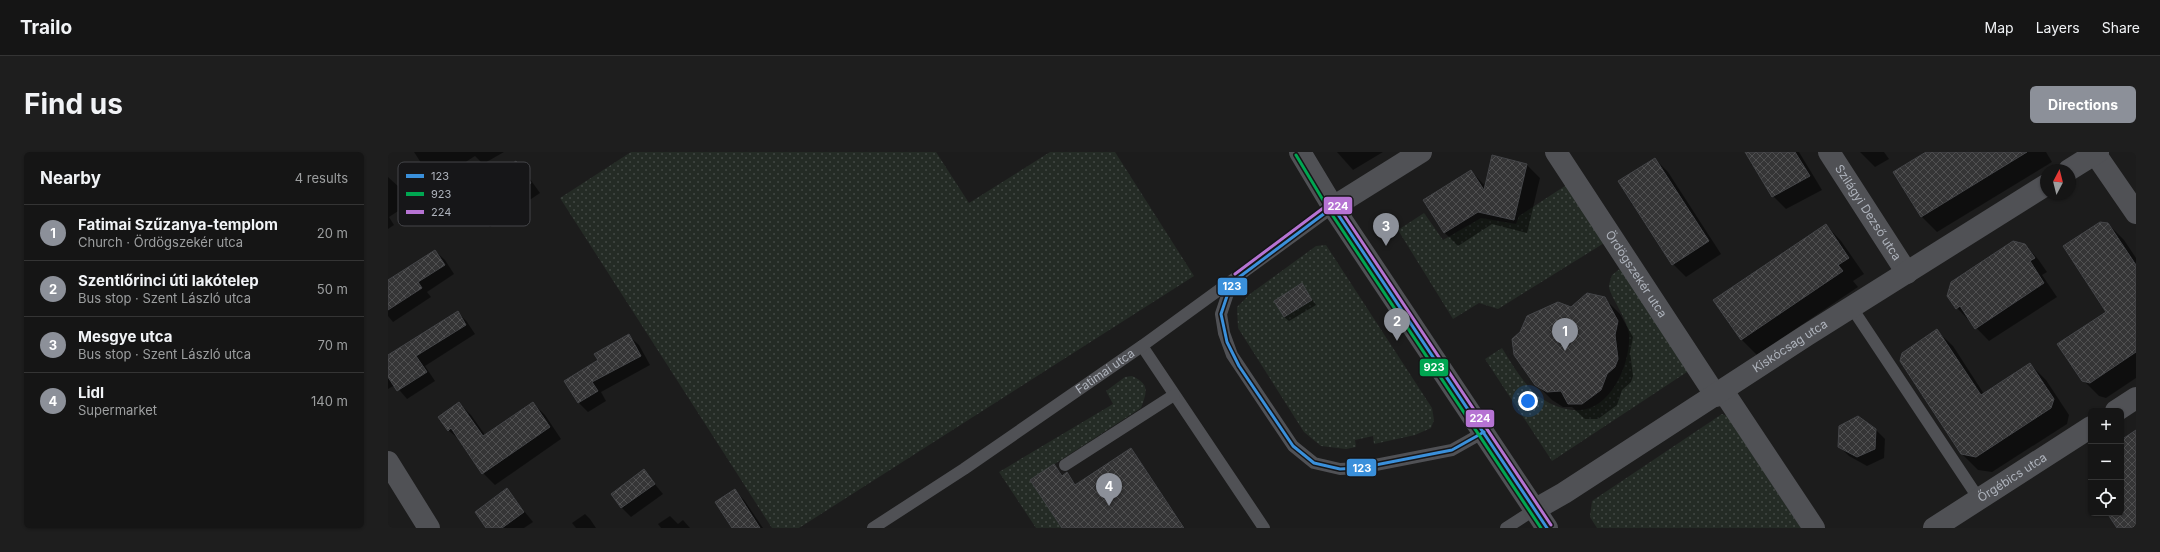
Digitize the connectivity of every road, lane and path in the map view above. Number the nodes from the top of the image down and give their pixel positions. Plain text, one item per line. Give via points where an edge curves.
1 (1300, 152) edge
2 (1421, 152) edge
3 (1556, 152) edge
4 (1829, 152) edge
5 (2096, 152) edge
6 (2076, 165) edge
7 (2040, 189) edge
8 (1333, 207) junction
9 (2136, 213) edge
10 (1907, 273) junction
11 (1238, 278) junction
12 (1852, 308) junction
13 (1142, 346) junction
14 (1719, 393) junction
15 (1174, 395) junction
16 (2136, 398) edge
17 (2121, 408) edge
18 (2088, 429) edge
19 (1484, 432) junction
20 (388, 462) edge
21 (1065, 465) dead end
22 (1979, 499) junction
23 (1534, 510) junction
24 (429, 528) edge
25 (873, 528) edge
26 (1264, 528) edge
27 (1506, 528) edge
28 (1547, 528) edge
29 (1814, 528) edge
30 (1934, 528) edge

1 - 8 street
2 - 8 street
3 - 14 street, Ördögszekér utca
4 - 10 street, Szilágyi Dezső utca
5 - 6 street
5 - 9 street
7 - 10 street, Kiskócsag utca
8 - 11 lane, Fatimai utca
8 - 19 street
10 - 12 street, Kiskócsag utca
11 - 13 lane, Fatimai utca
11 - 19 lane via 1228,293 1222,309 1222,324 1227,342 1239,366 1293,446 1314,463 1340,468 1360,468 1452,450
12 - 14 street, Kiskócsag utca
12 - 22 lane
13 - 15 lane
13 - 25 lane, Fatimai utca via 957,474
14 - 23 street, Kiskócsag utca
14 - 29 street, Ördögszekér utca
15 - 21 lane
15 - 26 lane
16 - 17 street
18 - 22 street, Őrgébics utca
19 - 23 street
20 - 24 street
22 - 30 street, Őrgébics utca
23 - 27 lane
23 - 28 street

